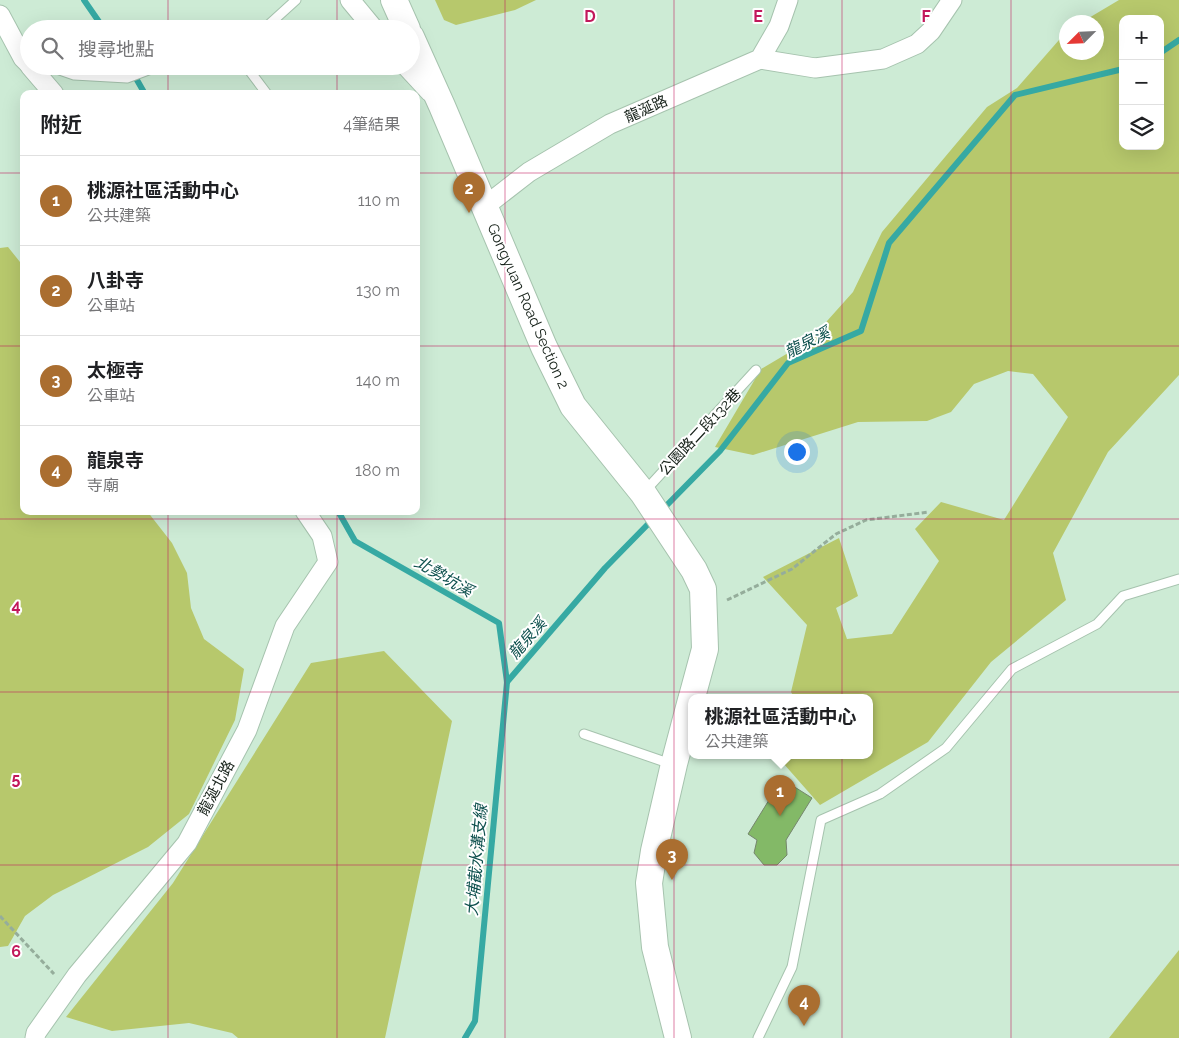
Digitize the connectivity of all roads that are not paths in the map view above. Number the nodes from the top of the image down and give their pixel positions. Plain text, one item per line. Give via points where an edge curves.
1 (296, 0) edge
2 (350, 0) edge
3 (394, 0) edge
4 (788, 0) edge
5 (952, 0) edge
6 (0, 15) edge
7 (274, 20) edge
8 (367, 20) edge
9 (403, 20) edge
10 (20, 49) edge
11 (420, 57) edge
12 (760, 59) junction
13 (39, 75) edge
14 (74, 75) edge
15 (135, 75) edge
16 (253, 75) edge
17 (414, 75) edge
18 (51, 90) edge
19 (265, 90) edge
20 (442, 106) junction
21 (484, 207) junction
22 (756, 370) dead end
23 (646, 498) junction
24 (308, 515) edge
25 (1179, 579) edge
26 (693, 694) edge
27 (688, 713) edge
28 (584, 734) dead end
29 (674, 764) junction
30 (35, 1038) edge
31 (678, 1038) edge
32 (758, 1038) edge

1 - 7 lane
2 - 8 street
3 - 9 main road
4 - 12 street via 779,26
5 - 12 street via 931,31 917,44 883,59 815,68
6 - 10 street
11 - 20 main road, Gongyuan Road Section 2
12 - 21 street, 龍涎路 via 610,124 529,172
13 - 18 street
14 - 15 lane via 127,78
16 - 19 lane
17 - 20 street
20 - 21 main road, Gongyuan Road Section 2
21 - 23 main road, Gongyuan Road Section 2 via 544,347 574,406
22 - 23 lane, 公園路二段132巷
23 - 26 main road, Gongyuan Road Section 2 via 703,589 705,649
24 - 30 street, 龍涎北路 via 322,536 328,562 285,626 247,730 187,843 68,989
25 - 32 lane via 1123,596 1096,624 1012,669 946,748 880,794 821,820 792,967
27 - 29 main road
28 - 29 lane
29 - 31 main road via 649,884 656,947

